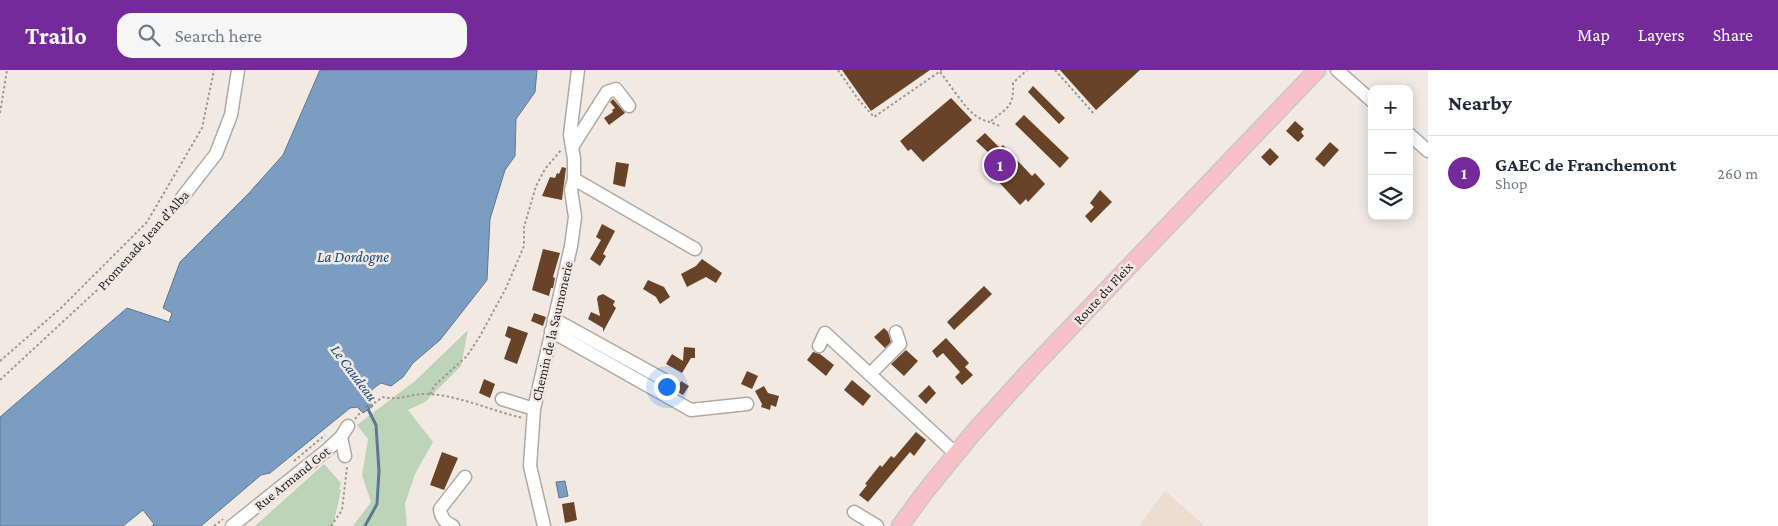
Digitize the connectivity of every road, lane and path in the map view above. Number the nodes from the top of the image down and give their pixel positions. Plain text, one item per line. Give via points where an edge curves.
1 (7, 70) edge
2 (214, 70) edge
3 (238, 70) edge
4 (578, 70) edge
5 (838, 70) edge
6 (1027, 70) edge
7 (1055, 70) edge
8 (1338, 70) edge
9 (941, 71) edge
10 (1315, 71) edge
11 (1368, 96) edge
12 (629, 106) dead end
13 (0, 113) edge
14 (1095, 115) dead end
15 (991, 121) junction
16 (999, 126) dead end
17 (1413, 138) edge
18 (571, 141) junction
19 (1428, 151) edge
20 (574, 179) junction
21 (181, 199) joint
22 (695, 249) dead end
23 (553, 325) junction
24 (896, 332) dead end
25 (819, 346) dead end
26 (0, 361) edge
27 (863, 373) junction
28 (0, 380) edge
29 (668, 382) dead end
30 (430, 394) junction
31 (502, 399) dead end
32 (747, 404) dead end
33 (360, 413) dead end
34 (533, 415) junction
35 (348, 426) dead end
36 (341, 437) junction
37 (956, 454) junction
38 (345, 456) dead end
39 (347, 472) dead end
40 (466, 478) dead end
41 (854, 512) dead end
42 (232, 526) edge
43 (331, 526) edge
44 (453, 526) edge
45 (544, 526) edge
46 (877, 526) edge
47 (900, 526) edge

1 - 13 path
2 - 26 path via 202,128 147,222 61,308
3 - 21 street, Promenade Jean d'Alba via 231,114 216,154
4 - 18 street, Chemin de la Saumonerie
5 - 9 path via 874,117
6 - 15 path via 1013,83 1014,97 1010,105
7 - 14 path
8 - 11 street
9 - 15 path via 971,111 982,120
10 - 37 main road, Route du Fleix via 1031,369
12 - 18 street via 616,89 607,92
15 - 16 path
17 - 19 street
18 - 20 street, Chemin de la Saumonerie
18 - 30 path via 557,153 536,186 524,227 524,246 480,336 467,356 435,385
20 - 22 street
20 - 23 street, Chemin de la Saumonerie via 571,190 576,217
21 - 28 path, Promenade Jean d'Alba via 122,267
23 - 29 street
23 - 32 street via 692,410
23 - 34 street, Chemin de la Saumonerie
24 - 27 street via 900,344
25 - 27 street via 825,333
27 - 37 street
30 - 33 path via 392,399 383,397
30 - 34 path via 456,398 506,414
31 - 34 street
34 - 45 street, Chemin de la Saumonerie via 530,466
35 - 36 street, Rue Armand Got
36 - 38 street
36 - 42 street, Rue Armand Got
37 - 47 main road, Route du Fleix
39 - 43 path via 342,510
40 - 44 street via 440,509 446,523
41 - 46 street

